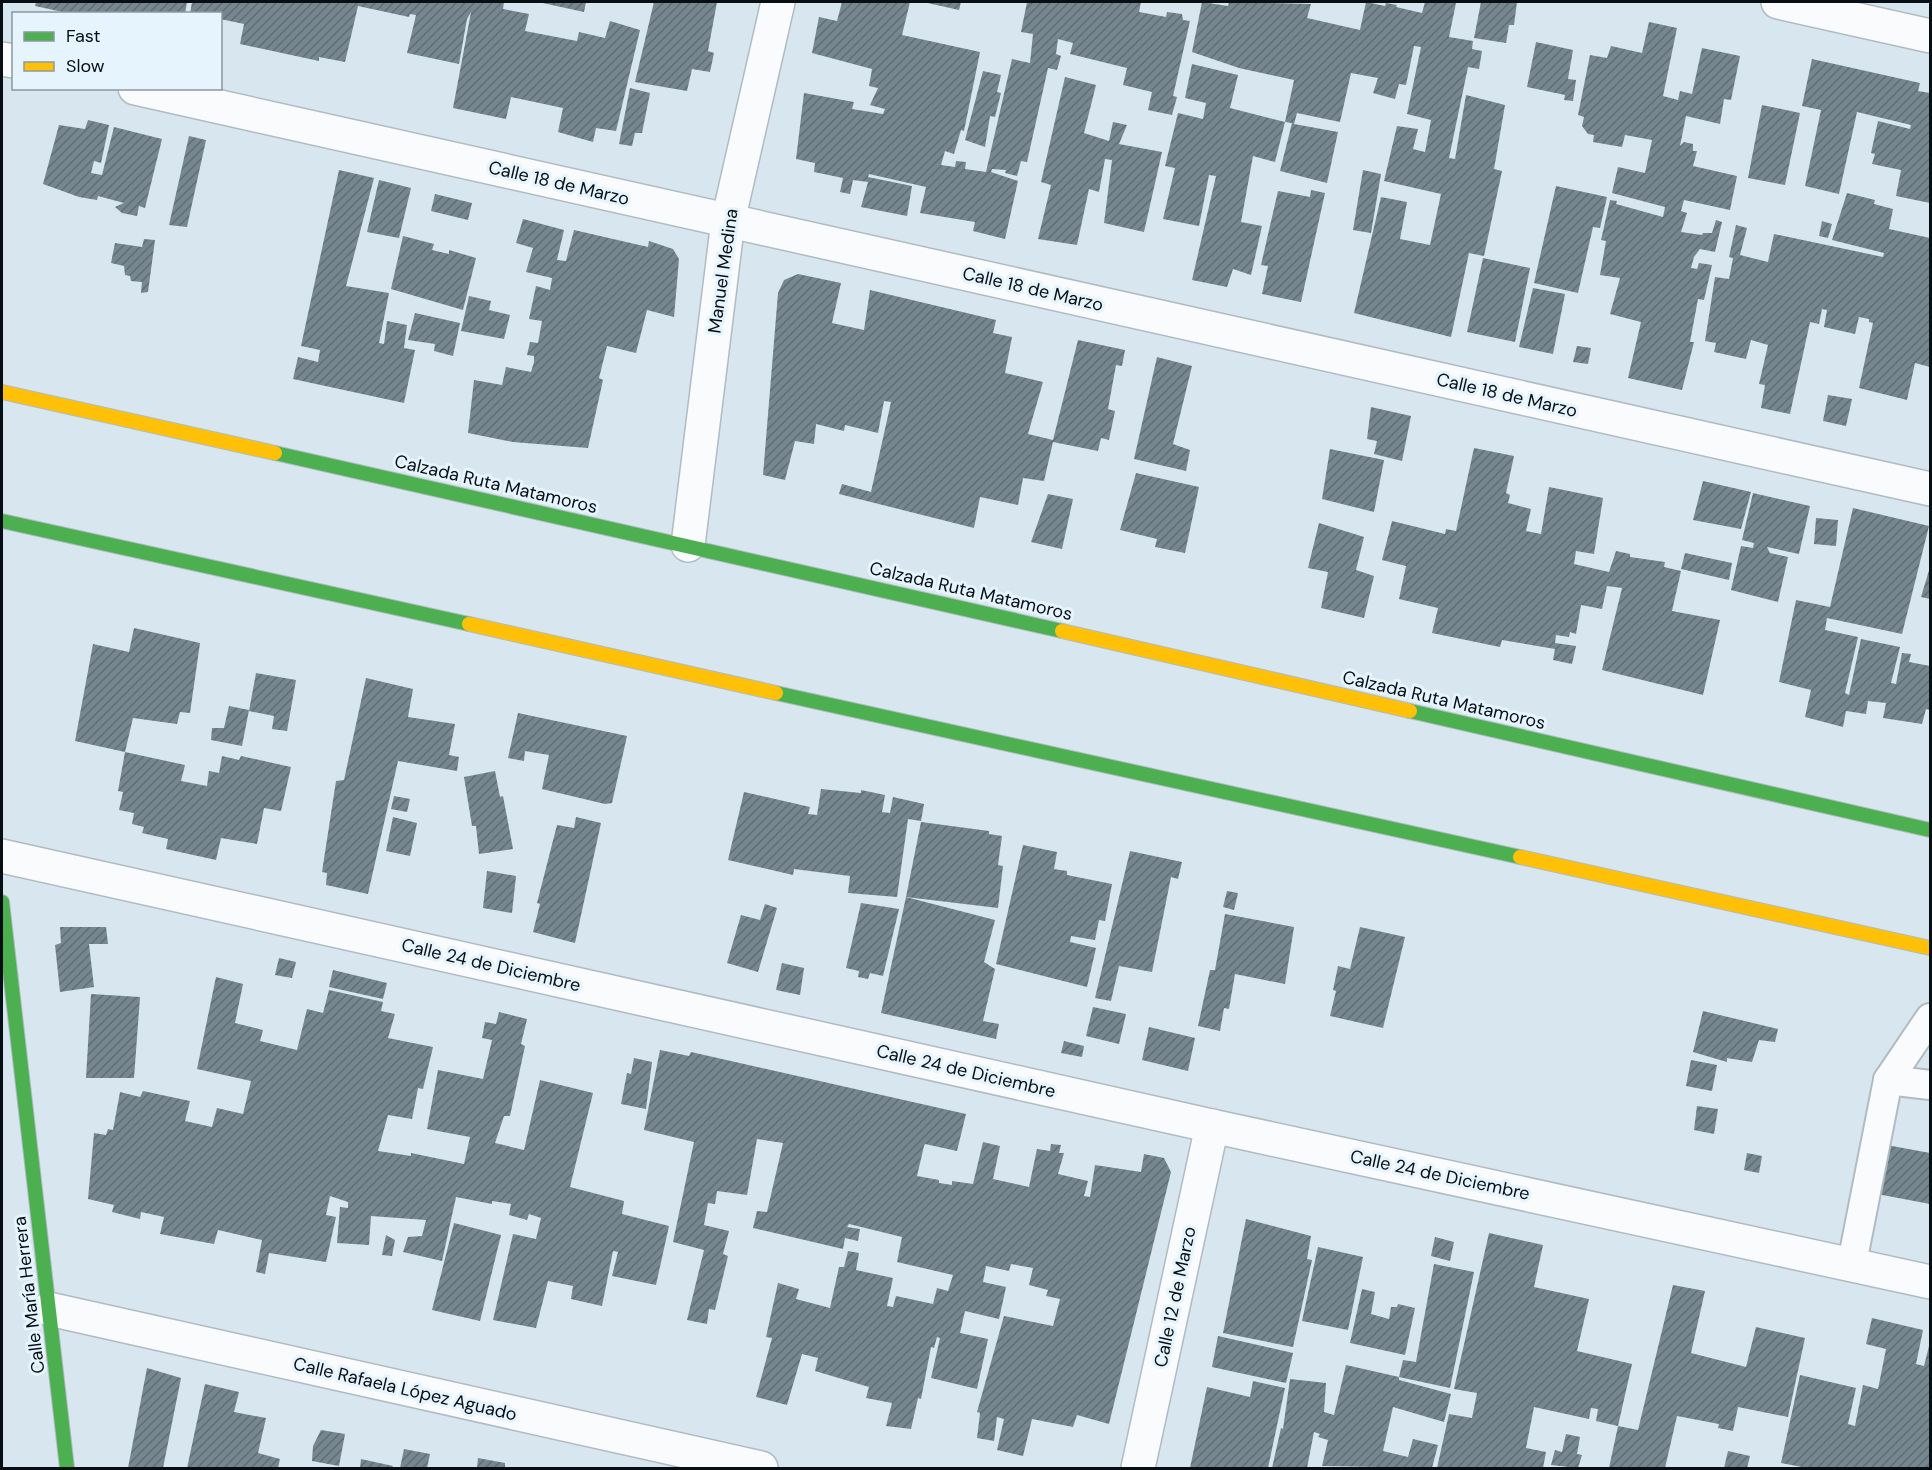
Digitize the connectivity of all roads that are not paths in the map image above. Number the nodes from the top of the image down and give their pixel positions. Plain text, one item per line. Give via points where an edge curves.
1 (778, 2) edge
2 (1778, 2) edge
3 (1930, 36) edge
4 (144, 90) edge
5 (728, 221) junction
6 (2, 392) edge
7 (1930, 489) edge
8 (2, 521) edge
9 (688, 545) junction
10 (1930, 830) edge
11 (2, 856) edge
12 (2, 902) edge
13 (1930, 948) edge
14 (1930, 1018) edge
15 (1887, 1080) junction
16 (1930, 1085) edge
17 (1212, 1126) junction
18 (1852, 1263) junction
19 (1930, 1282) edge
20 (49, 1309) junction
21 (67, 1468) edge
22 (761, 1468) edge
23 (1138, 1468) edge

1 - 5 street, Manuel Medina
2 - 3 street
4 - 5 street, Calle 18 de Marzo
5 - 7 street, Calle 18 de Marzo
5 - 9 street, Manuel Medina
6 - 9 main road, Calzada Ruta Matamoros
8 - 13 main road
9 - 10 main road, Calzada Ruta Matamoros
11 - 17 street, Calle 24 de Diciembre
12 - 20 main road, Calle María Herrera
14 - 15 lane
15 - 16 lane
15 - 18 lane
17 - 18 street, Calle 24 de Diciembre
17 - 23 street, Calle 12 de Marzo
18 - 19 street, Calle 24 de Diciembre
20 - 21 main road, Calle María Herrera
20 - 22 street, Calle Rafaela López Aguado

